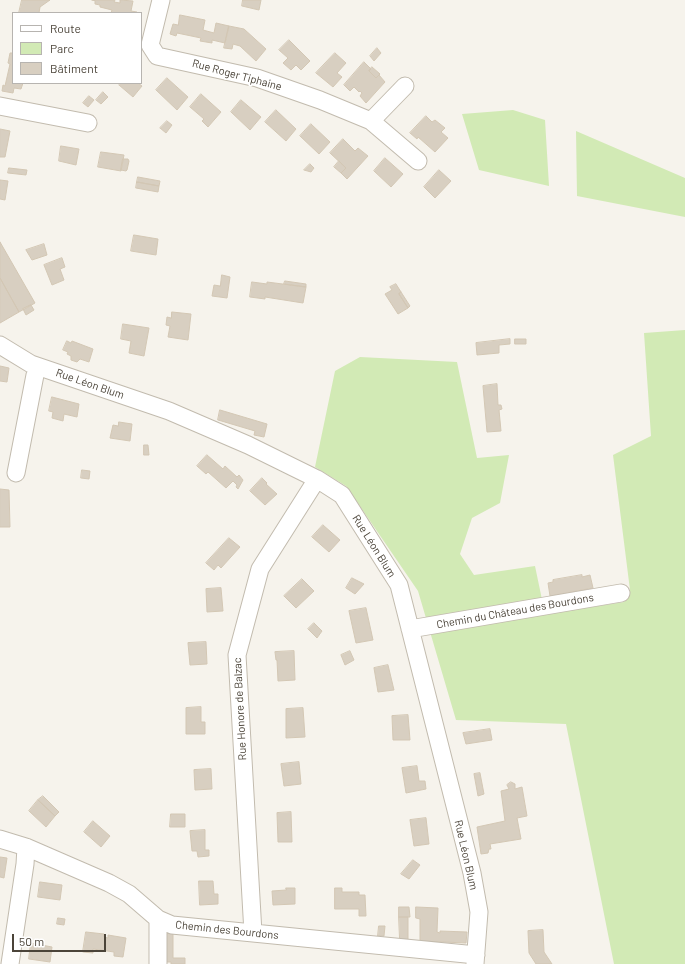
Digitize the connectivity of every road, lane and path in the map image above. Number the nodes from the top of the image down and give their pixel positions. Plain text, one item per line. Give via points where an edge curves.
1 (161, 0) edge
2 (405, 86) dead end
3 (0, 106) edge
4 (371, 121) junction
5 (88, 123) dead end
6 (418, 161) dead end
7 (0, 345) edge
8 (35, 375) dead end
9 (16, 473) dead end
10 (317, 479) junction
11 (620, 593) dead end
12 (410, 630) junction
13 (0, 839) edge
14 (26, 847) junction
15 (158, 919) junction
16 (253, 933) junction
17 (476, 959) edge
18 (10, 964) edge
19 (158, 964) edge

1 - 4 street, Rue Roger Tiphaine via 150,45 157,56 257,78
2 - 4 street
3 - 5 street
4 - 6 street, Rue Roger Tiphaine
7 - 10 street, Rue Léon Blum via 31,364 169,411 248,445
8 - 9 street
10 - 12 street, Rue Léon Blum via 342,495 399,585
10 - 16 street, Rue Honore de Balzac via 260,569 236,655
11 - 12 street, Chemin du Château des Bourdons
12 - 17 street, Rue Léon Blum via 472,873 479,912
13 - 14 street, Chemin des Bourdons
14 - 15 street, Chemin des Bourdons via 110,883 129,894
14 - 18 street
15 - 16 street, Chemin des Bourdons via 172,925
15 - 19 street
16 - 17 street, Chemin des Bourdons

